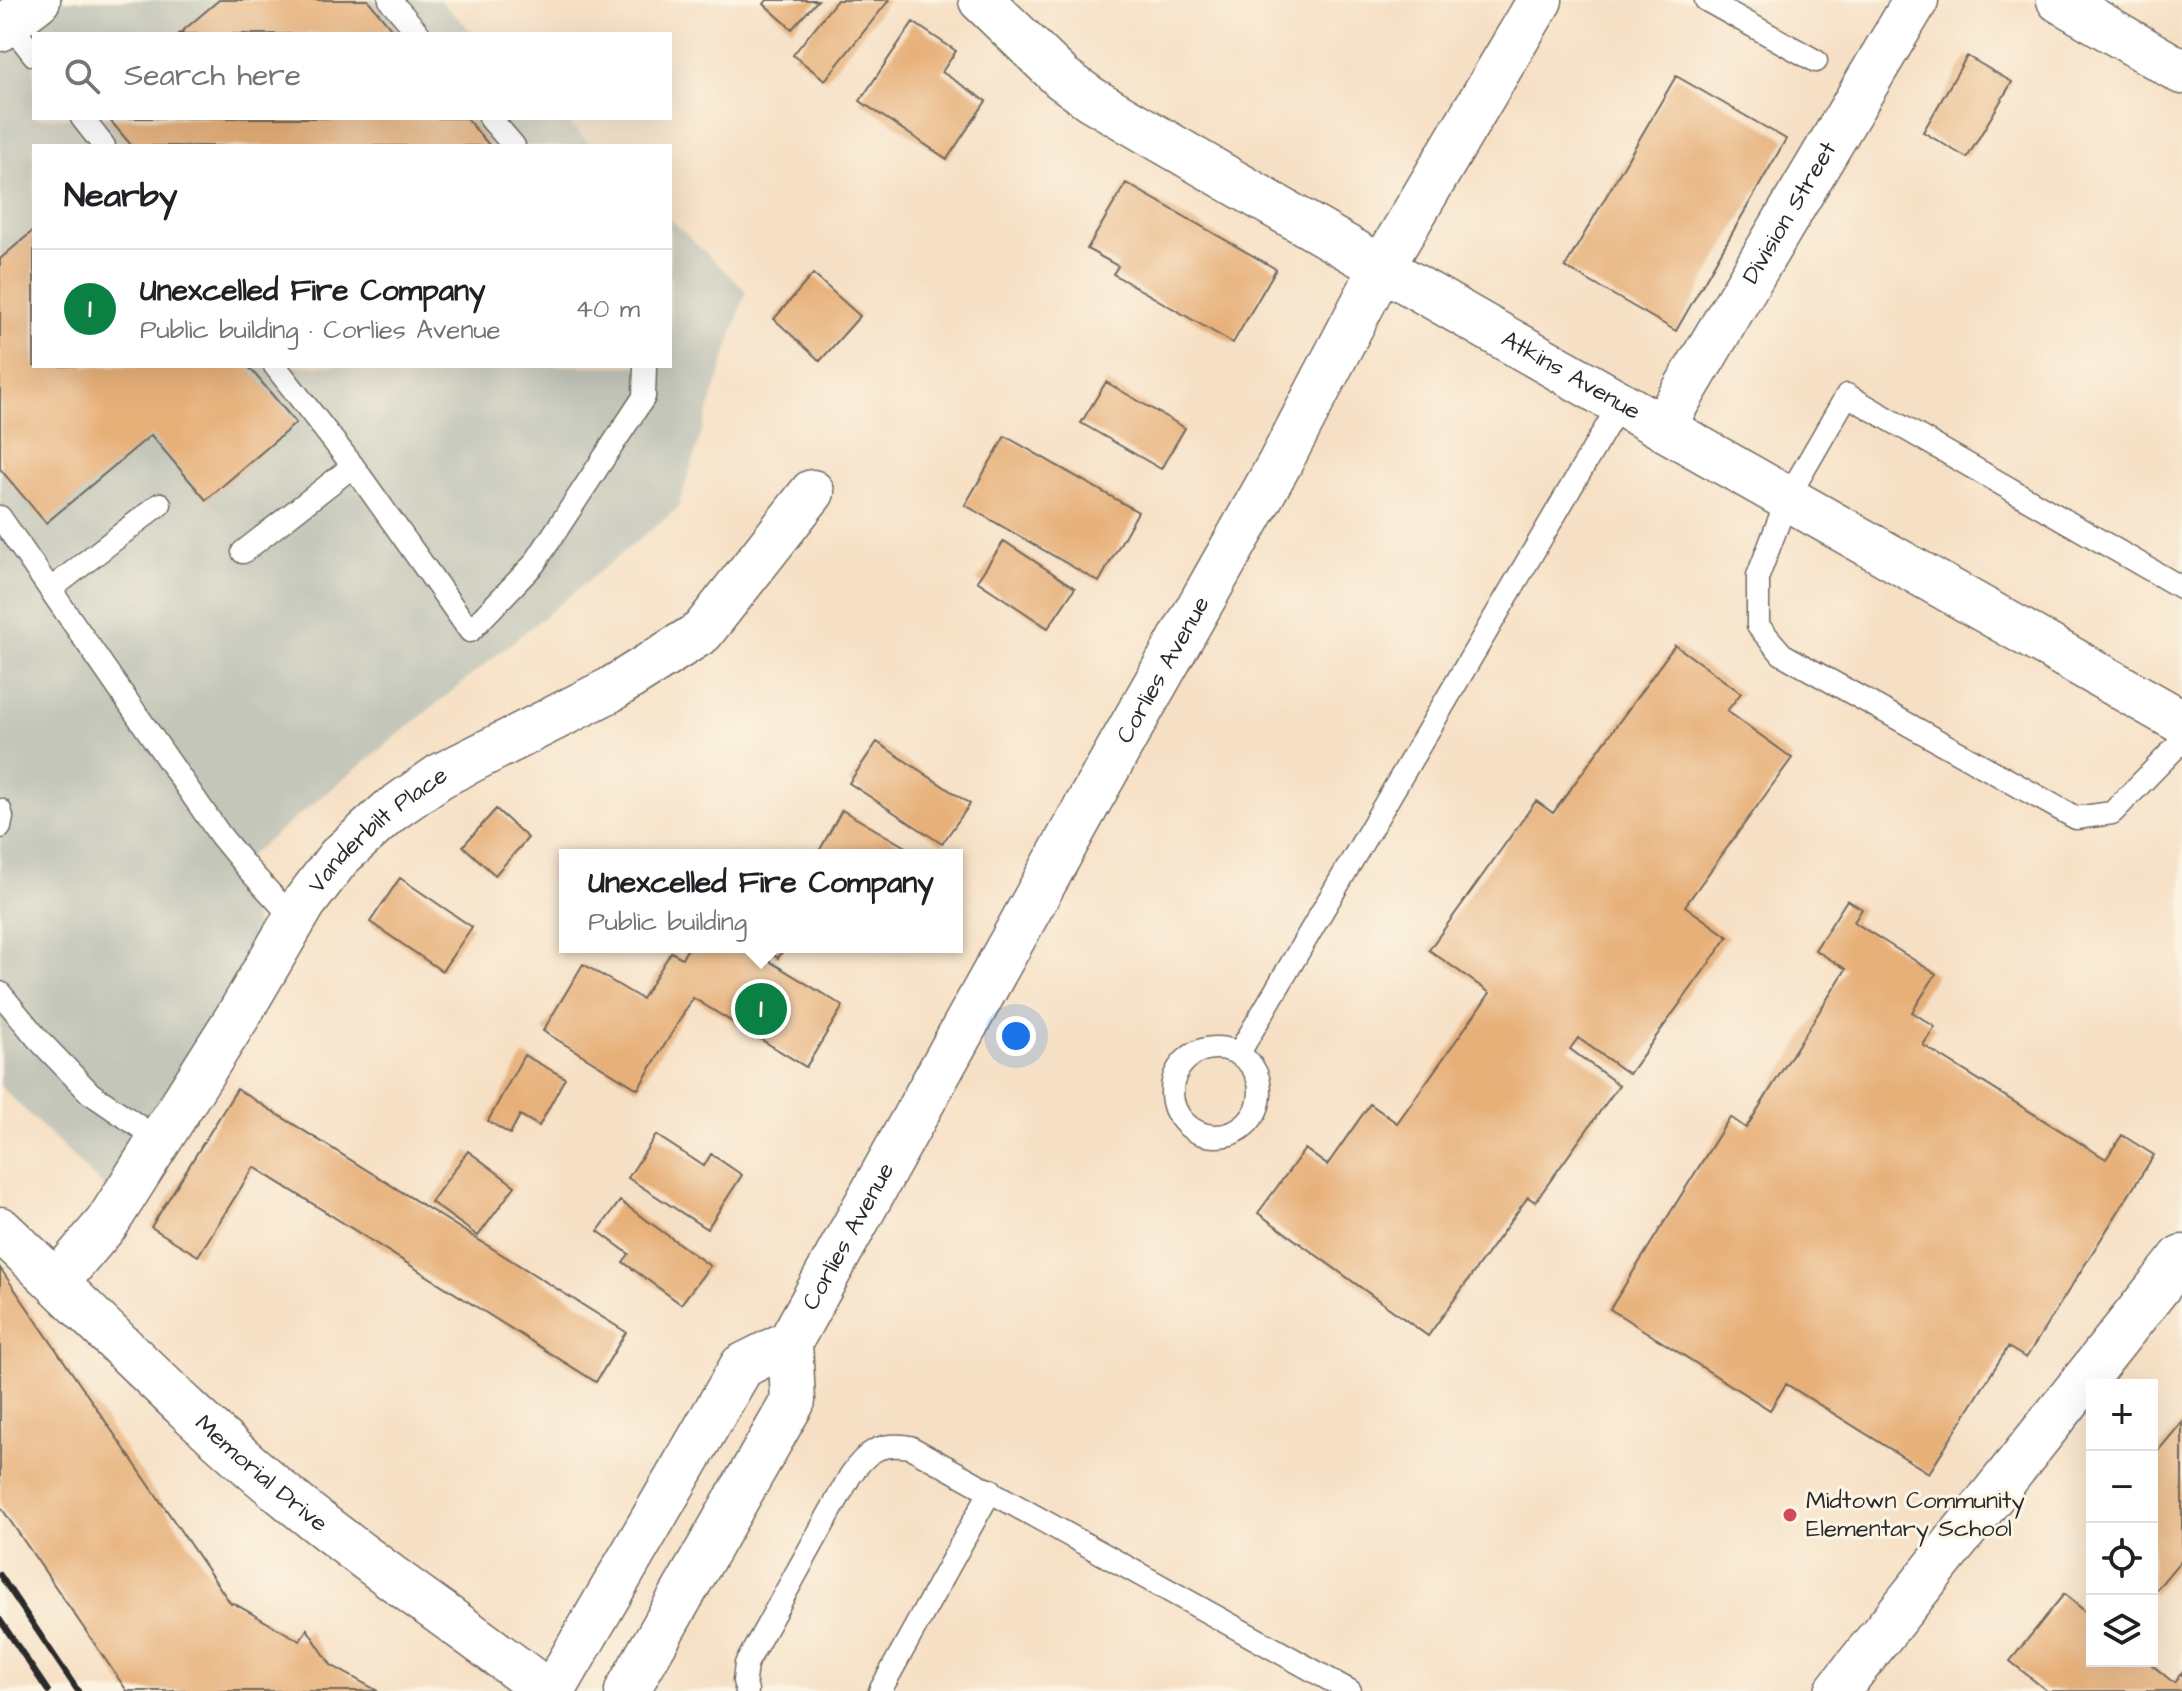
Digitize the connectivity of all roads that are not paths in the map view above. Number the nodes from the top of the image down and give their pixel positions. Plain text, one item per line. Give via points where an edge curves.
1 (390, 0) edge
2 (981, 0) edge
3 (1540, 0) edge
4 (1706, 0) edge
5 (1916, 0) edge
6 (2059, 0) edge
7 (417, 32) edge
8 (1816, 61) dead end
9 (2182, 72) edge
10 (84, 120) edge
11 (492, 120) edge
12 (102, 144) edge
13 (512, 144) edge
14 (1381, 269) junction
15 (645, 368) edge
16 (283, 369) edge
17 (1621, 402) junction
18 (1663, 426) junction
19 (353, 466) junction
20 (812, 492) dead end
21 (1788, 497) junction
22 (160, 504) dead end
23 (0, 517) edge
24 (243, 552) dead end
25 (2182, 588) edge
26 (51, 589) junction
27 (2182, 722) edge
28 (2182, 741) edge
29 (0, 810) edge
30 (0, 827) edge
31 (294, 919) junction
32 (0, 993) edge
33 (1239, 1053) junction
34 (159, 1140) junction
35 (0, 1229) edge
36 (2182, 1257) edge
37 (57, 1282) junction
38 (790, 1342) junction
39 (991, 1490) junction
40 (546, 1691) edge
41 (553, 1691) edge
42 (627, 1691) edge
43 (747, 1691) edge
44 (880, 1691) edge
45 (1350, 1691) edge
46 (1837, 1691) edge

1 - 7 lane
2 - 14 street, Atkins Avenue via 1091,99
3 - 14 street, Corlies Avenue
4 - 8 lane
5 - 18 street, Division Street
6 - 9 street
10 - 12 lane
11 - 13 lane
14 - 17 street, Atkins Avenue
14 - 38 street, Corlies Avenue via 1280,463
15 - 19 lane via 644,397 534,564 470,631
16 - 19 lane
17 - 18 street, Atkins Avenue
17 - 33 lane
18 - 21 street, Atkins Avenue
19 - 24 lane
20 - 31 street, Vanderbilt Place via 702,632 610,690 440,776 390,811 339,857
21 - 25 lane via 1847,395
21 - 27 street, Atkins Avenue
21 - 28 lane via 1758,576 1758,626 1782,654 2076,818 2112,813
22 - 26 lane
23 - 26 lane
26 - 31 lane via 220,835
29 - 30 lane
31 - 34 street, Vanderbilt Place
32 - 34 lane via 90,1093
33 - 33 lane via 1223,1047 1204,1049 1180,1067 1171,1097 1188,1128 1227,1137 1253,1116 1262,1098 1260,1081
34 - 37 street, Vanderbilt Place via 107,1223
35 - 37 street, Memorial Drive
36 - 46 street
37 - 40 street, Memorial Drive via 291,1500
38 - 41 street via 742,1366
38 - 42 street via 793,1401
39 - 43 lane via 910,1447 892,1444 861,1461 746,1664
39 - 44 lane
39 - 45 lane

